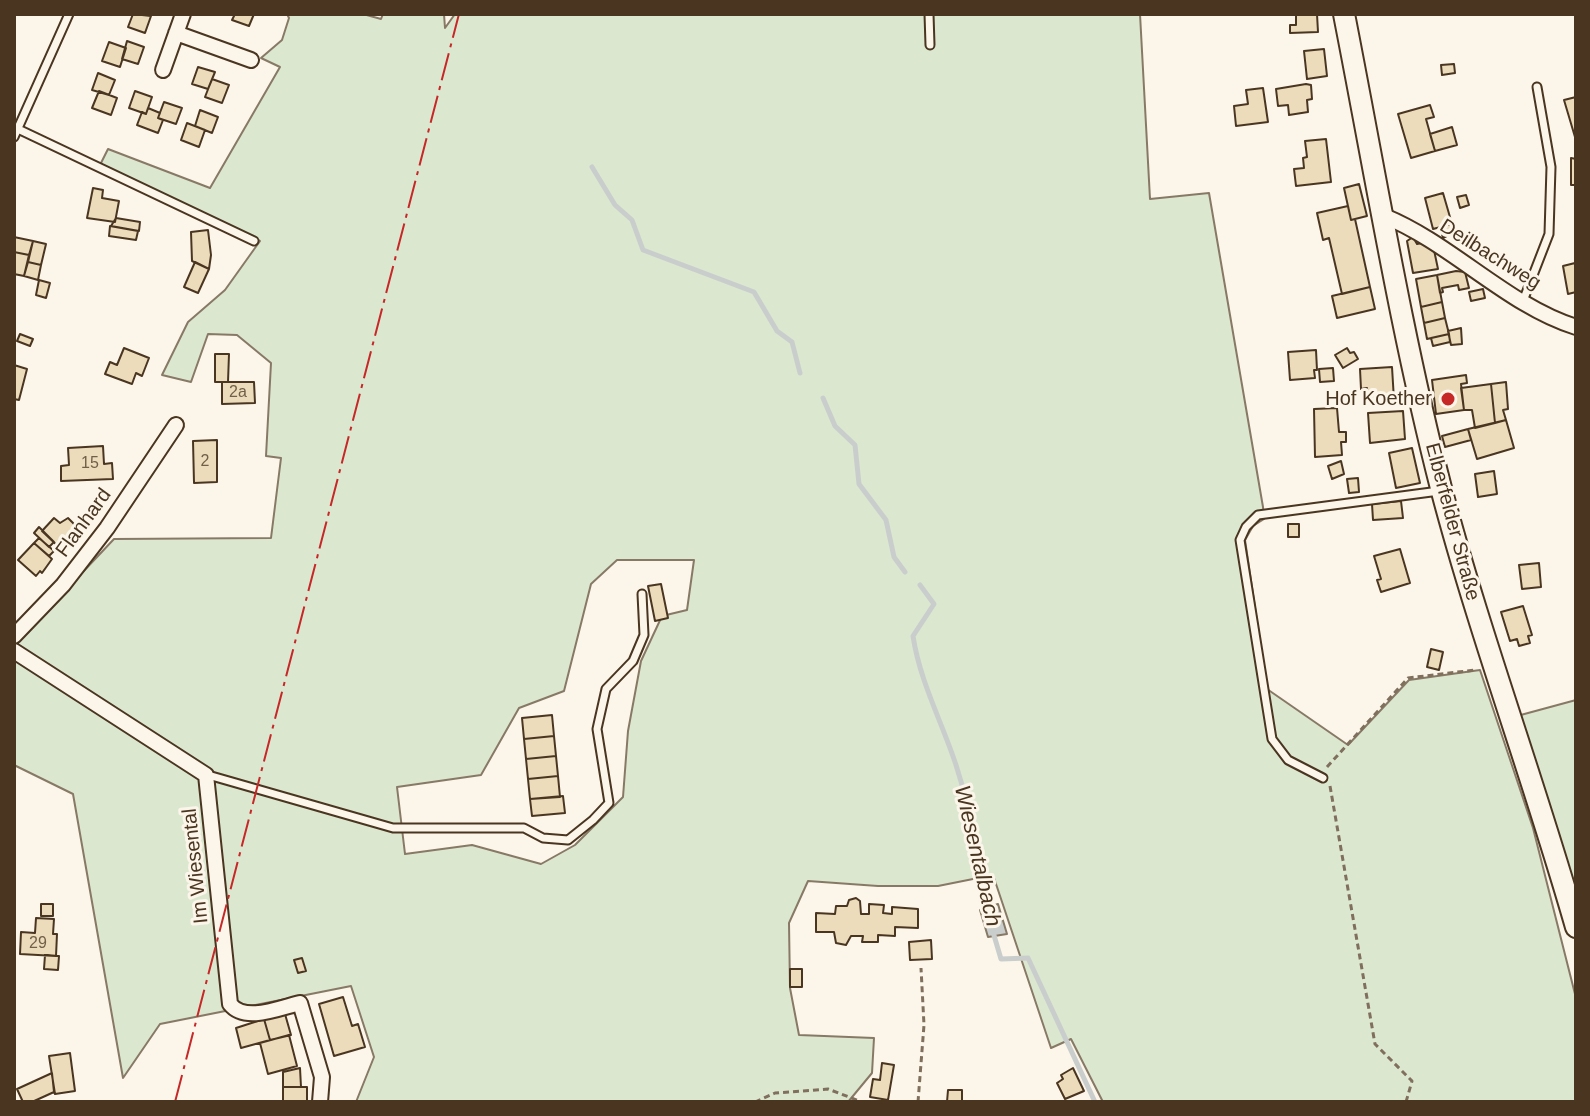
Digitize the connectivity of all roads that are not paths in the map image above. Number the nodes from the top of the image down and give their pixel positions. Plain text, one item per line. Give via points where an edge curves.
1 (69, 14) edge
2 (183, 14) edge
3 (929, 14) edge
4 (1344, 14) edge
5 (176, 33) junction
6 (930, 45) dead end
7 (251, 60) dead end
8 (163, 70) dead end
9 (1537, 87) dead end
10 (18, 129) junction
11 (14, 137) edge
12 (1384, 216) junction
13 (254, 241) dead end
14 (1523, 301) junction
15 (1576, 314) edge
16 (1569, 325) edge
17 (176, 425) dead end
18 (1442, 491) junction
19 (642, 594) dead end
20 (14, 636) edge
21 (14, 651) edge
22 (206, 775) junction
23 (1326, 780) road end
24 (1576, 927) edge
25 (320, 1102) edge

1 - 10 lane
2 - 5 street
3 - 6 lane
4 - 12 main road, Elberfelder Straße
5 - 7 street
5 - 8 street
9 - 14 lane via 1551,167 1549,234
10 - 11 lane
10 - 13 lane
12 - 14 street, Deilbachweg
12 - 18 main road, Elberfelder Straße
14 - 16 street, Deilbachweg
15 - 16 lane
17 - 20 street, Flanhard via 107,528
18 - 23 lane via 1258,515 1240,540 1272,739 1288,760
18 - 24 main road, Elberfelder Straße
19 - 22 lane via 644,635 633,661 606,689 597,729 609,803 568,840 543,838 524,828 393,828
21 - 22 street
22 - 25 street, Im Wiesental via 230,1004 235,1011 250,1014 300,1003 322,1077

